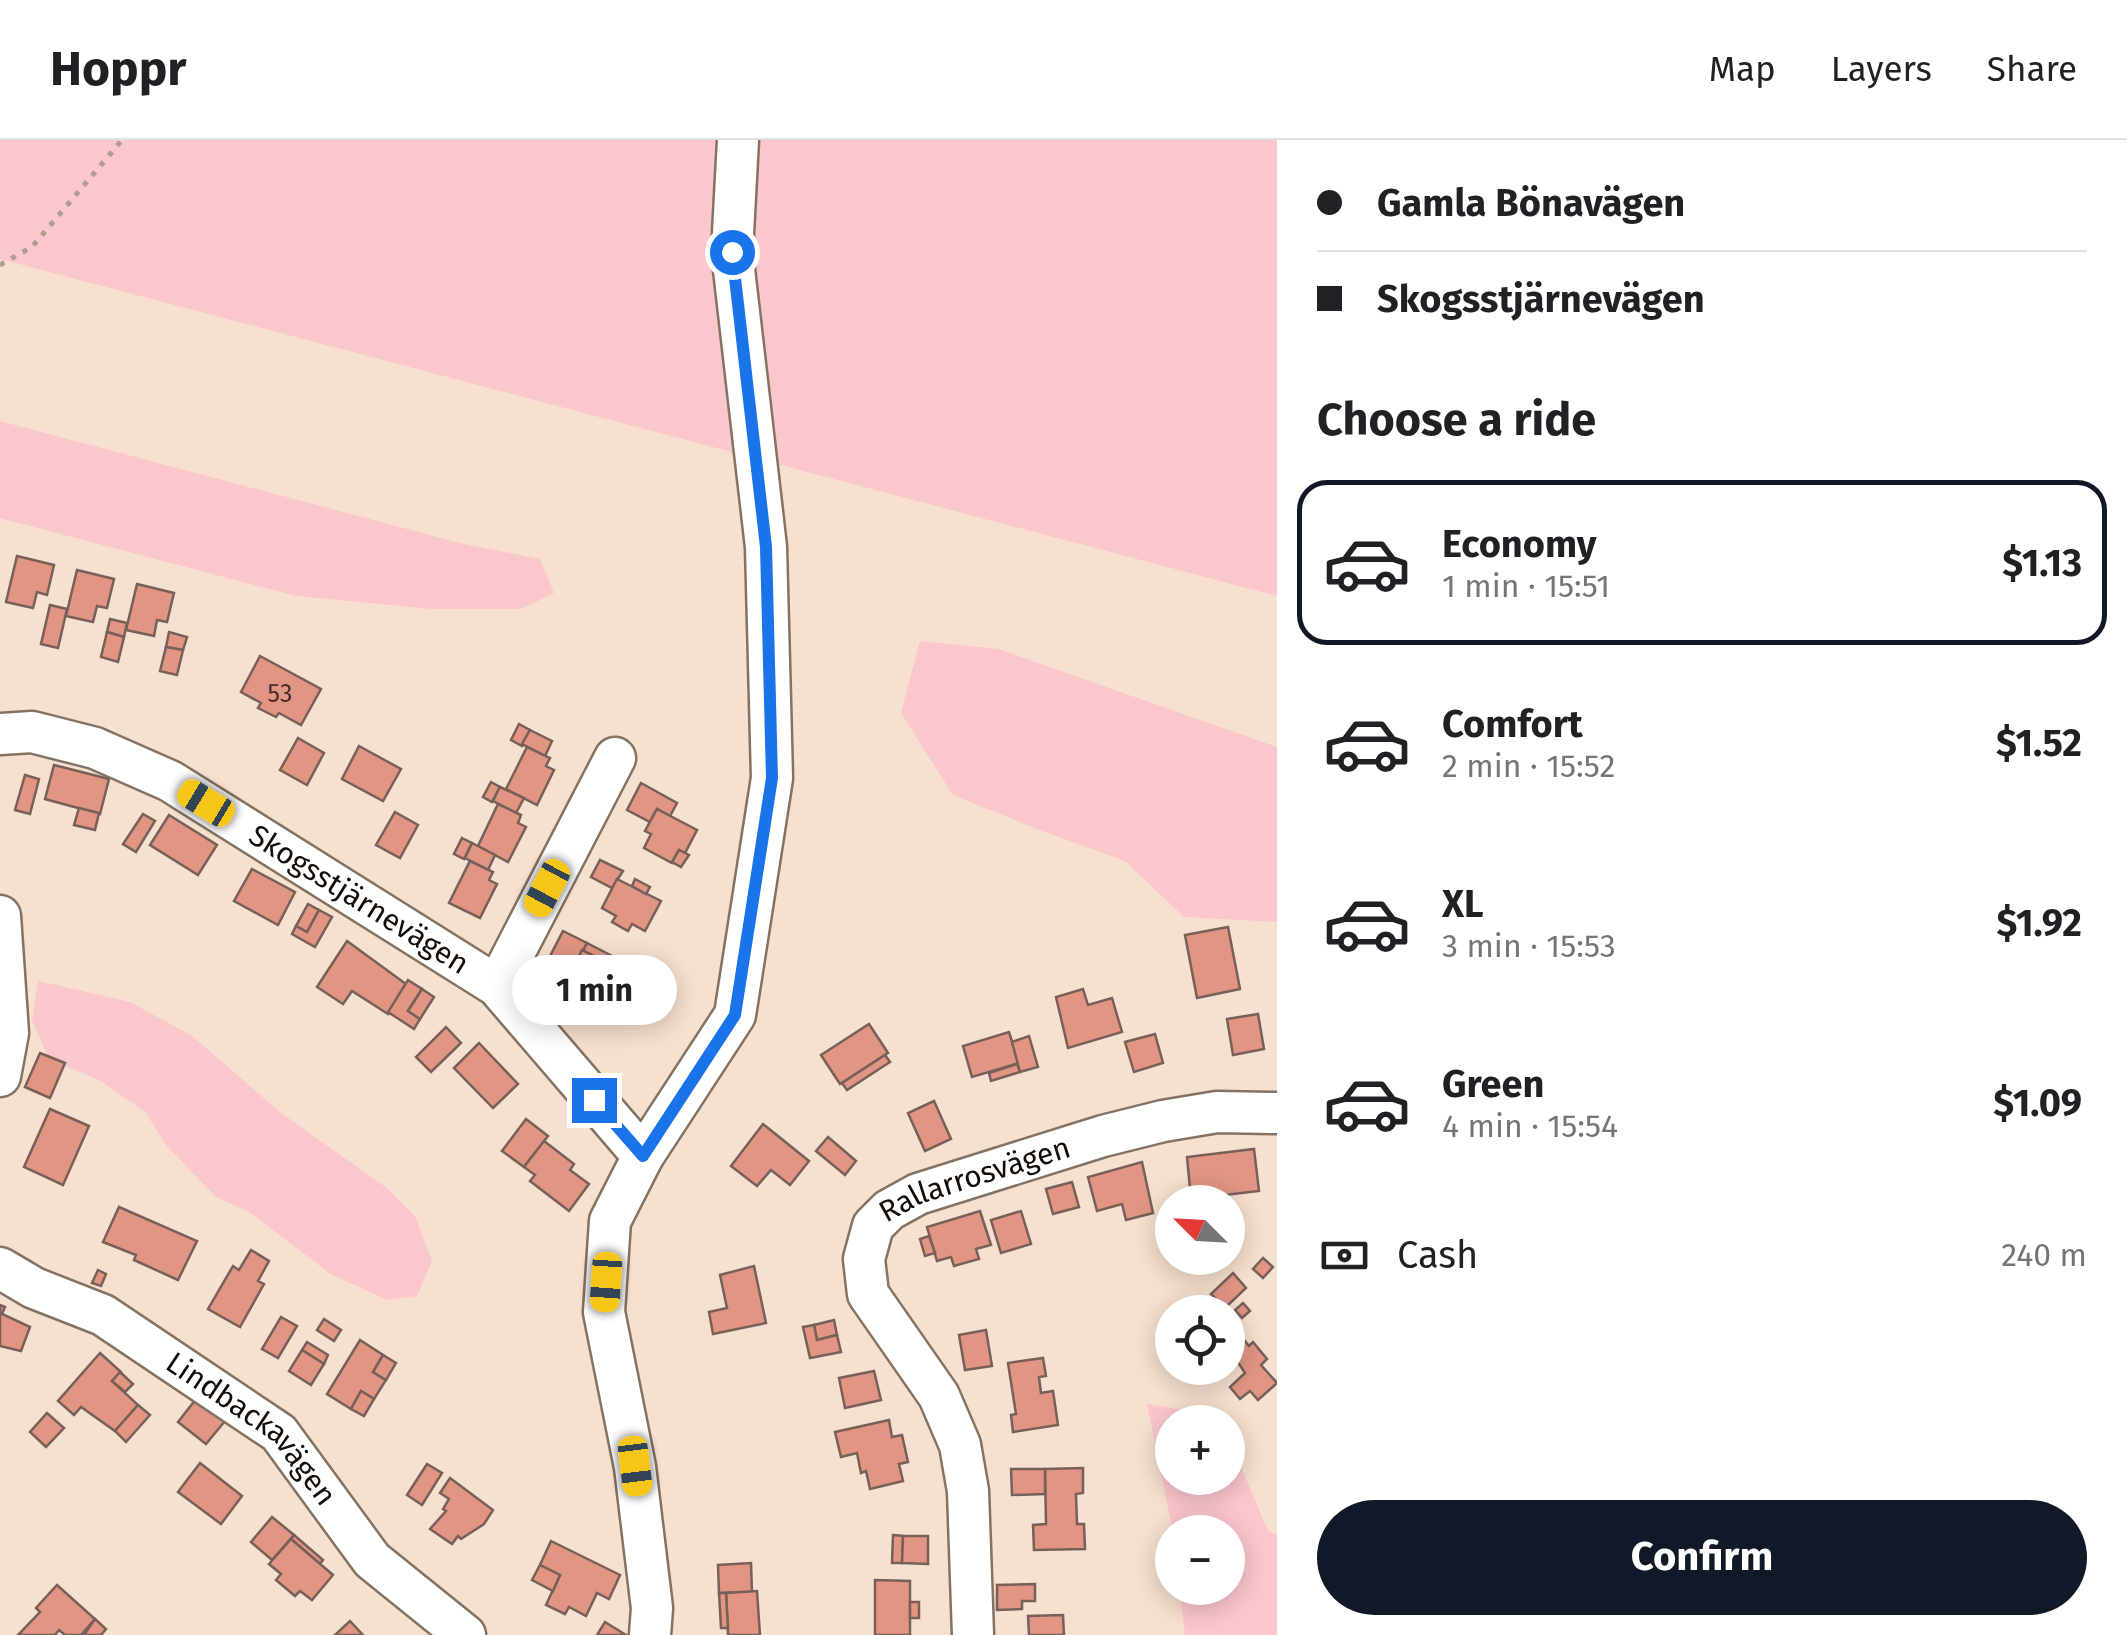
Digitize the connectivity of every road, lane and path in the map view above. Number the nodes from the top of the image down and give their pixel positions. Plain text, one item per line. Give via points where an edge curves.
1 (122, 140) edge
2 (738, 140) edge
3 (0, 265) edge
4 (0, 734) edge
5 (615, 758) dead end
6 (0, 916) edge
7 (496, 986) junction
8 (0, 1076) edge
9 (1277, 1113) edge
10 (643, 1156) junction
11 (0, 1268) edge
12 (465, 1635) edge
13 (650, 1635) edge
14 (973, 1635) edge

1 - 3 path via 32,247
2 - 10 street via 732,252 766,547 772,778 735,1015
4 - 7 street, Skogsstjärnevägen via 32,732 95,748 170,781
5 - 7 street, Skogsstjärnevägen
6 - 8 street via 8,1033
7 - 10 street, Skogsstjärnevägen
9 - 14 street, Rallarrosvägen via 1216,1112 1103,1136 918,1194 873,1226 864,1260 868,1294 940,1396 960,1445
10 - 13 street via 610,1221 604,1312 635,1466
11 - 12 street, Lindbackavägen via 103,1316 279,1433 372,1560

